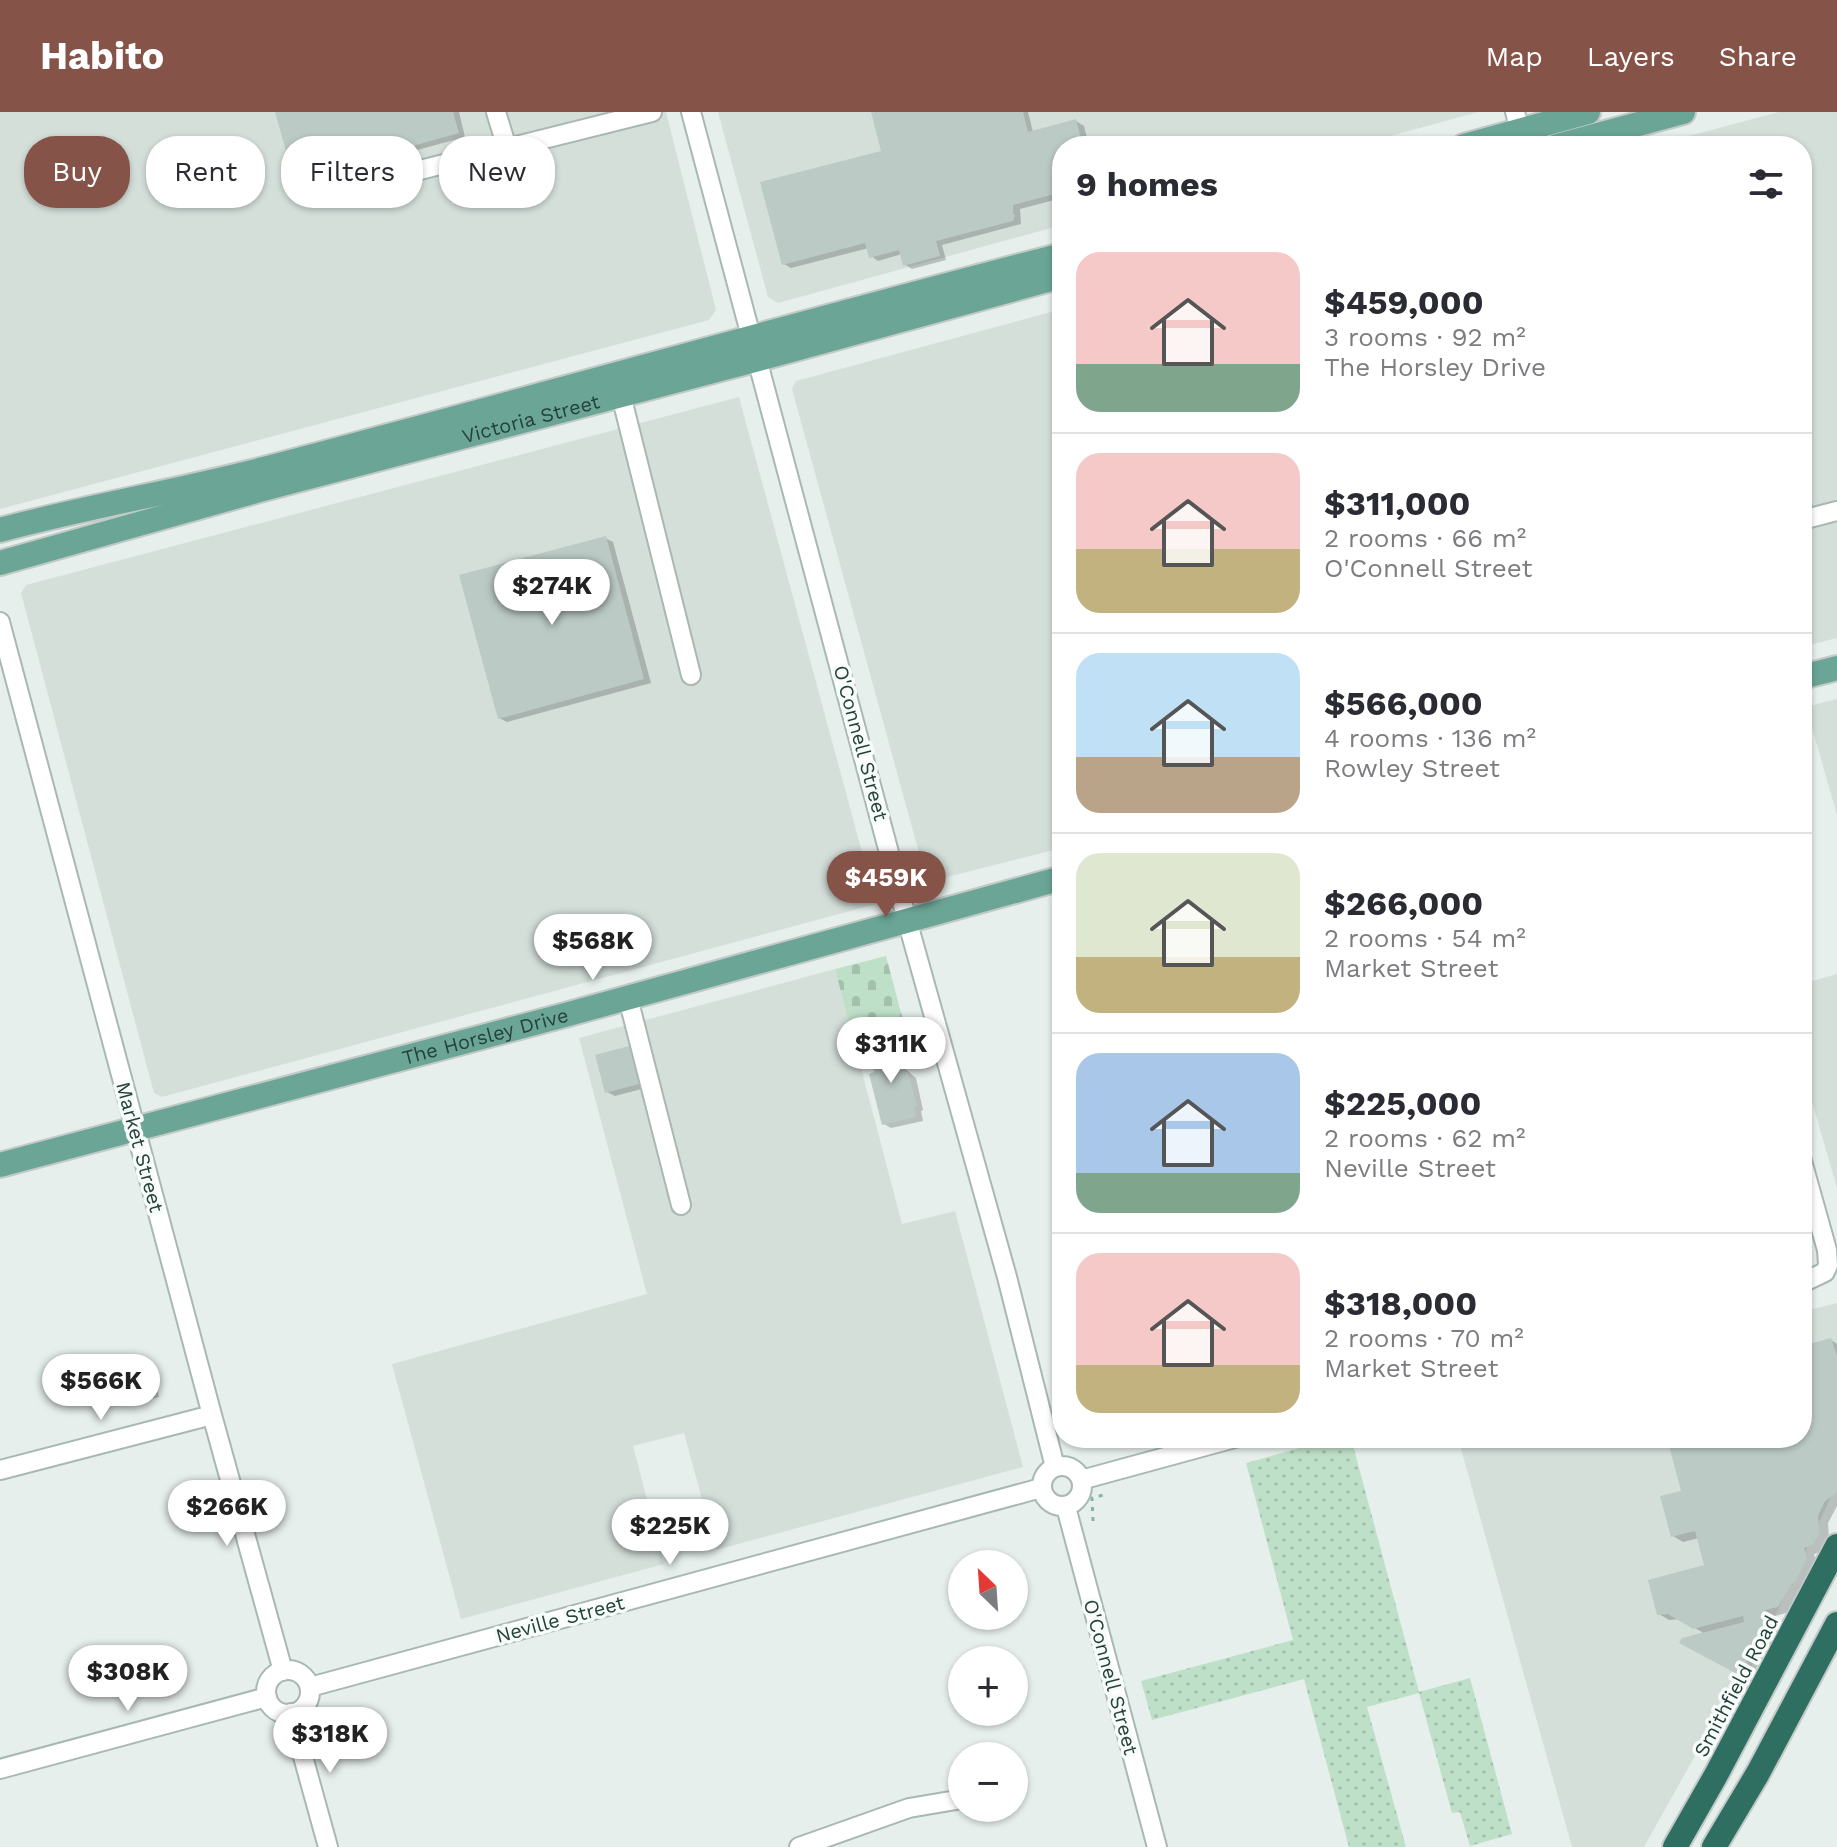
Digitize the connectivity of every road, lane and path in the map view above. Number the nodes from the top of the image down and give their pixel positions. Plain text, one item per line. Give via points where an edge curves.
1 (496, 112) edge
2 (652, 112) edge
3 (691, 112) edge
4 (1588, 112) edge
5 (1683, 112) edge
6 (596, 119) edge
7 (1519, 129) edge
8 (503, 136) edge
9 (544, 136) edge
10 (1496, 136) edge
11 (1594, 136) edge
12 (1052, 258) edge
13 (1052, 279) edge
14 (752, 335) junction
15 (759, 359) junction
16 (621, 395) junction
17 (1837, 511) edge
18 (1812, 517) edge
19 (0, 530) edge
20 (0, 563) edge
21 (0, 622) edge
22 (1836, 668) edge
23 (1812, 674) edge
24 (691, 675) dead end
25 (1052, 881) edge
26 (907, 920) junction
27 (628, 998) junction
28 (136, 1129) junction
29 (0, 1165) edge
30 (1812, 1197) edge
31 (681, 1205) dead end
32 (1831, 1274) edge
33 (212, 1415) junction
34 (1198, 1448) edge
35 (1055, 1467) junction
36 (0, 1470) edge
37 (1081, 1480) junction
38 (1041, 1488) junction
39 (1107, 1494) dead end
40 (1066, 1507) junction
41 (1093, 1521) dead end
42 (1837, 1546) edge
43 (1837, 1624) edge
44 (283, 1671) junction
45 (310, 1687) junction
46 (267, 1697) junction
47 (291, 1713) junction
48 (1729, 1720) dead end
49 (0, 1769) edge
50 (948, 1801) edge
51 (1719, 1844) edge
52 (328, 1847) edge
53 (799, 1847) edge
54 (1157, 1847) edge
55 (1663, 1847) edge
56 (1675, 1847) edge

1 - 8 street
2 - 6 street
3 - 14 street, O'Connell Street
4 - 7 main road
5 - 11 main road
6 - 9 street
7 - 10 main road
12 - 14 main road, Victoria Street
13 - 15 main road, Victoria Street
14 - 15 street, O'Connell Street
14 - 19 main road, Victoria Street via 261,470
15 - 16 main road, Victoria Street
15 - 26 street, O'Connell Street
16 - 20 main road, Victoria Street
16 - 24 street
17 - 18 street
21 - 28 street, Market Street
22 - 23 main road
25 - 26 main road, The Horsley Drive
26 - 27 main road, The Horsley Drive
26 - 35 street, O'Connell Street
27 - 28 main road, The Horsley Drive
27 - 31 street
28 - 29 main road, The Horsley Drive
28 - 33 street, Market Street
30 - 32 street
33 - 36 street
33 - 44 street, Market Street
34 - 37 street
35 - 37 street via 1069,1467
35 - 38 street
37 - 40 street via 1080,1496
38 - 40 street via 1051,1504
38 - 45 street, Neville Street
39 - 41 path via 1092,1498
40 - 54 street, O'Connell Street
42 - 56 highway, Smithfield Road
43 - 51 highway
44 - 45 street via 300,1673
44 - 46 street via 270,1681
45 - 47 street via 307,1703
46 - 47 street via 276,1710
46 - 49 street
47 - 52 street
48 - 55 highway
50 - 53 street via 909,1808

